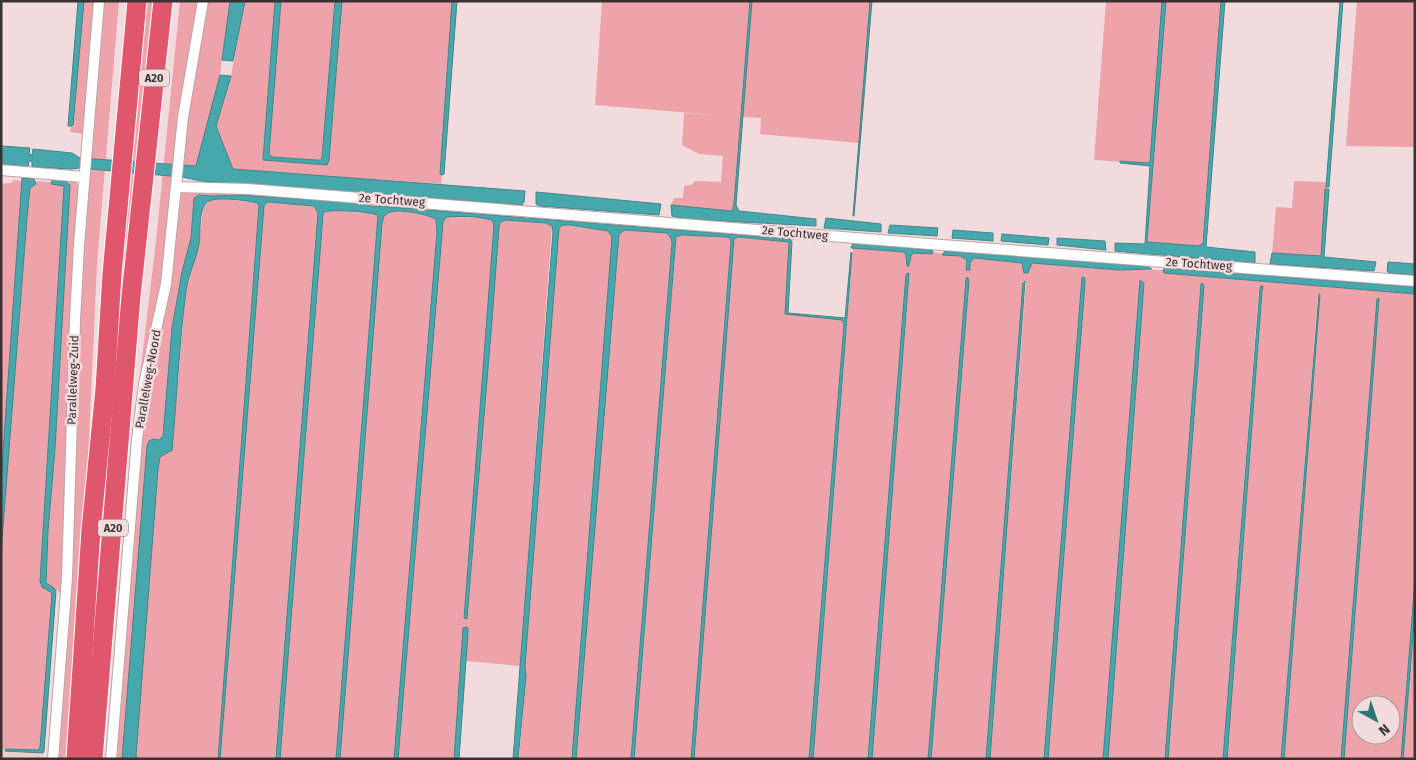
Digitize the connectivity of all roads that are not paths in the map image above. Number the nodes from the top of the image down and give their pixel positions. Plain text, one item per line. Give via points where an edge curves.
1 (99, 1) edge
2 (137, 1) edge
3 (163, 1) edge
4 (203, 1) edge
5 (1, 170) edge
6 (85, 174) junction
7 (176, 183) junction
8 (1415, 280) edge
9 (53, 759) edge
10 (76, 759) edge
11 (93, 759) edge
12 (111, 759) edge

1 - 6 street, Parallelweg-Zuid
2 - 10 highway, A20 via 91,530
3 - 11 highway, A20 via 131,296
4 - 7 street, Parallelweg-Noord via 183,117
5 - 6 street
6 - 9 street, Parallelweg-Zuid via 75,320 67,578
7 - 8 street, 2e Tochtweg
7 - 12 street, Parallelweg-Noord via 166,284 144,384 137,440

